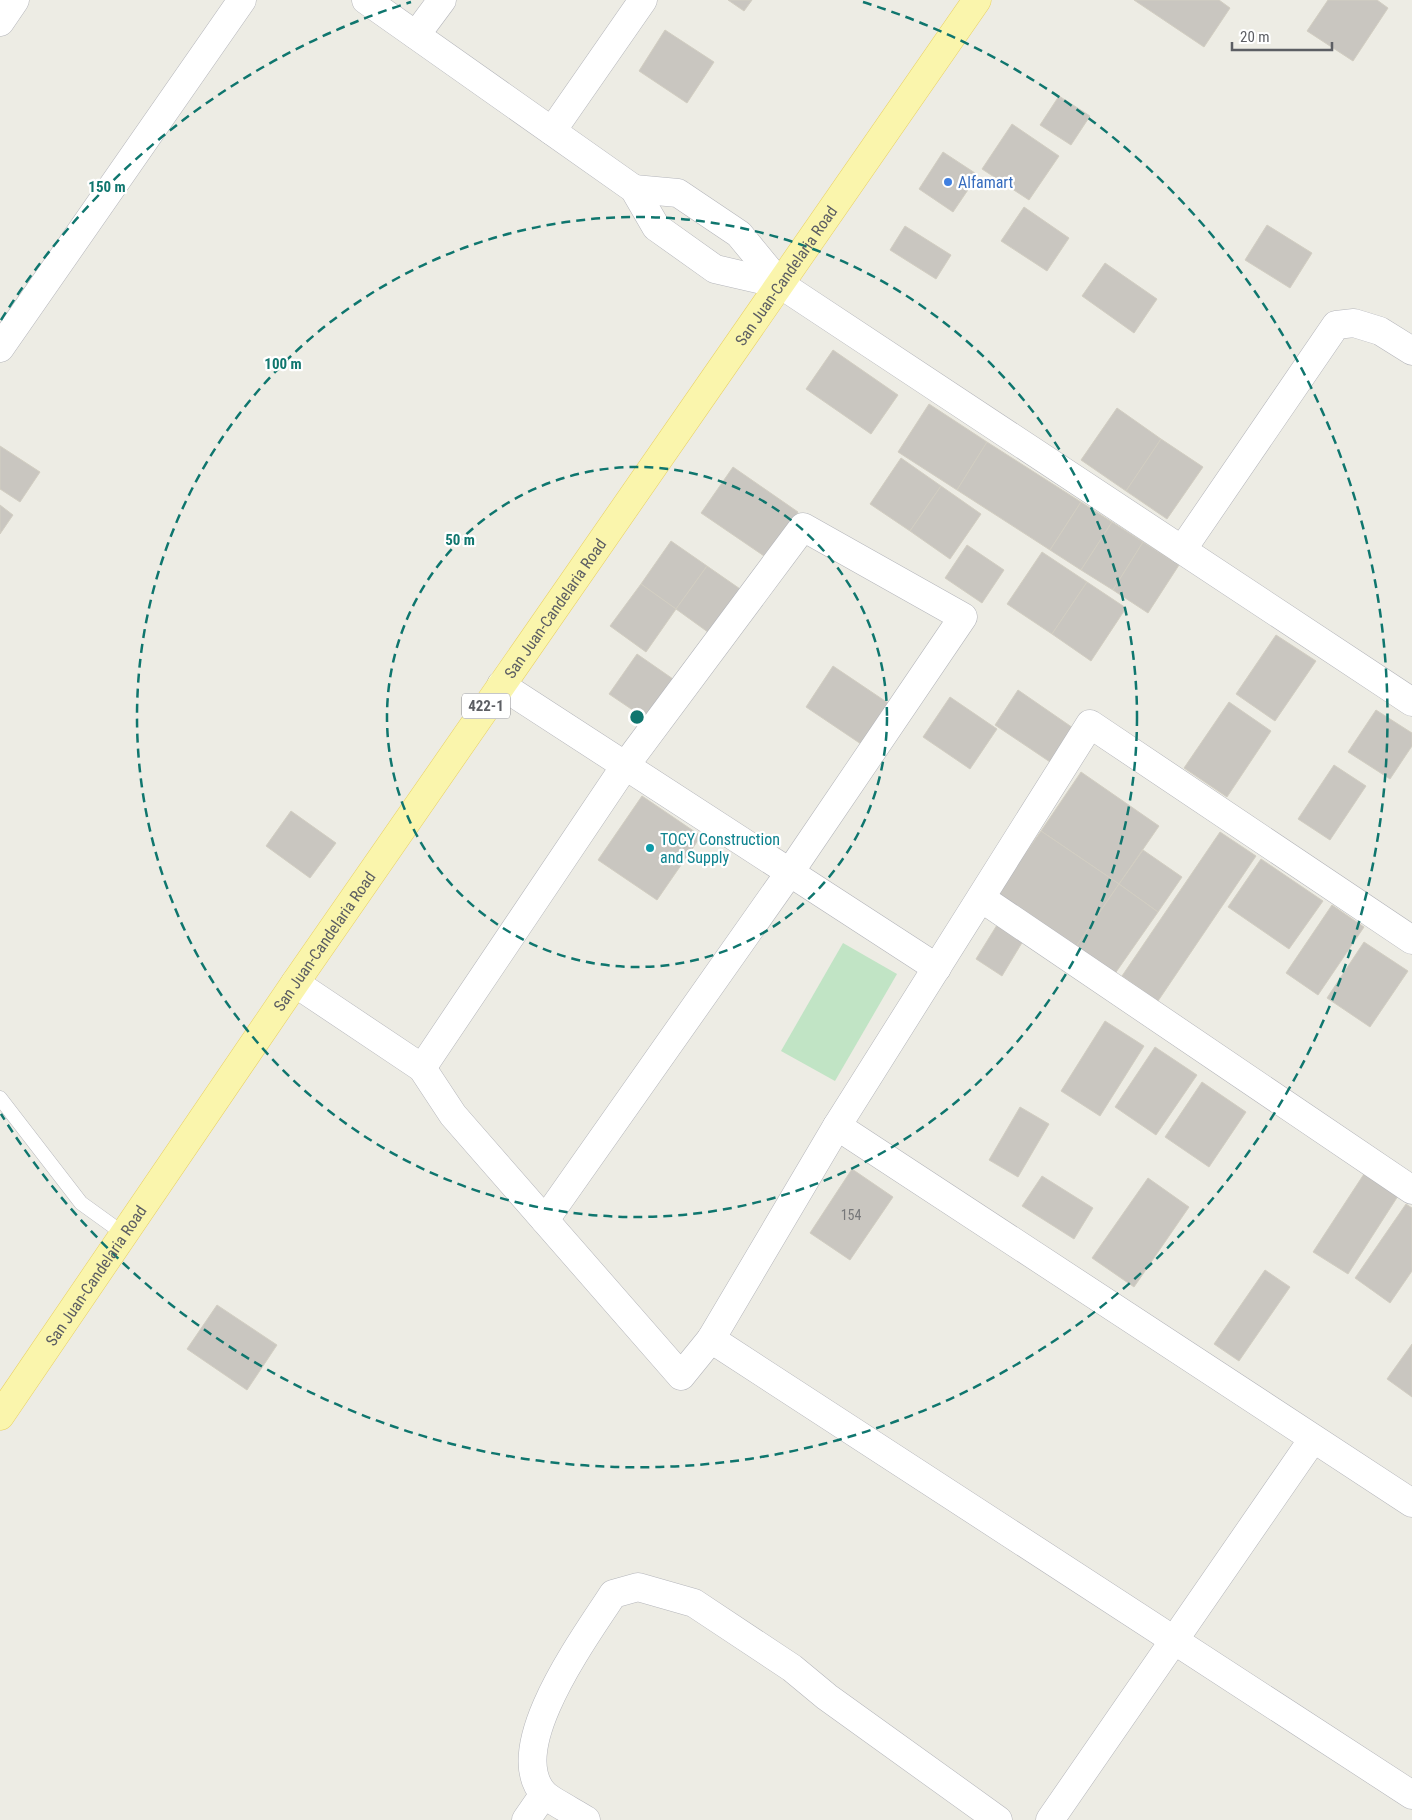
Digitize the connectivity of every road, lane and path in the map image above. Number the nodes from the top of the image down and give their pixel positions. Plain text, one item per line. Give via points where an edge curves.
1 (15, 0) edge
2 (242, 0) edge
3 (366, 0) edge
4 (442, 0) edge
5 (643, 0) edge
6 (977, 0) edge
7 (0, 22) edge
8 (416, 36) junction
9 (552, 131) junction
10 (634, 189) junction
11 (780, 284) junction
12 (0, 348) edge
13 (1412, 351) edge
14 (1182, 550) junction
15 (501, 685) junction
16 (1412, 702) edge
17 (625, 766) junction
18 (790, 872) junction
19 (980, 898) junction
20 (1412, 940) edge
21 (937, 968) junction
22 (295, 983) junction
23 (422, 1068) junction
24 (0, 1098) edge
25 (837, 1126) junction
26 (1412, 1190) edge
27 (545, 1220) junction
28 (124, 1234) junction
29 (711, 1340) junction
30 (0, 1416) edge
31 (1313, 1438) junction
32 (1412, 1504) edge
33 (1174, 1640) junction
34 (544, 1794) junction
35 (1412, 1795) edge
36 (526, 1820) edge
37 (586, 1820) edge
38 (998, 1820) edge
39 (1050, 1820) edge

1 - 7 street
2 - 12 street
3 - 8 street
4 - 8 street
5 - 9 street
6 - 11 main road, San Juan-Candelaria Road / 422-1
8 - 9 street
9 - 10 street
10 - 11 street via 678,193 738,234
10 - 11 street via 656,227 715,269
11 - 14 street
11 - 15 main road, San Juan-Candelaria Road / 422-1
13 - 14 street via 1380,331 1354,322 1336,325
14 - 16 street
15 - 17 street
15 - 22 main road, San Juan-Candelaria Road / 422-1
17 - 18 street
17 - 18 street via 803,527 963,617
17 - 23 street
18 - 21 street
18 - 27 street
19 - 20 street via 1090,724
19 - 21 street
19 - 26 street
21 - 25 street
22 - 23 street
22 - 28 main road, San Juan-Candelaria Road / 422-1
23 - 27 street via 453,1115
24 - 28 lane via 81,1203
25 - 29 street
25 - 31 street
27 - 29 street via 681,1376
28 - 30 main road, San Juan-Candelaria Road / 422-1
29 - 33 street
31 - 32 street
31 - 33 street
33 - 35 street
33 - 39 street
34 - 36 street
34 - 37 street
34 - 38 street via 533,1774 534,1740 553,1690 613,1594 638,1587 694,1603 792,1668

